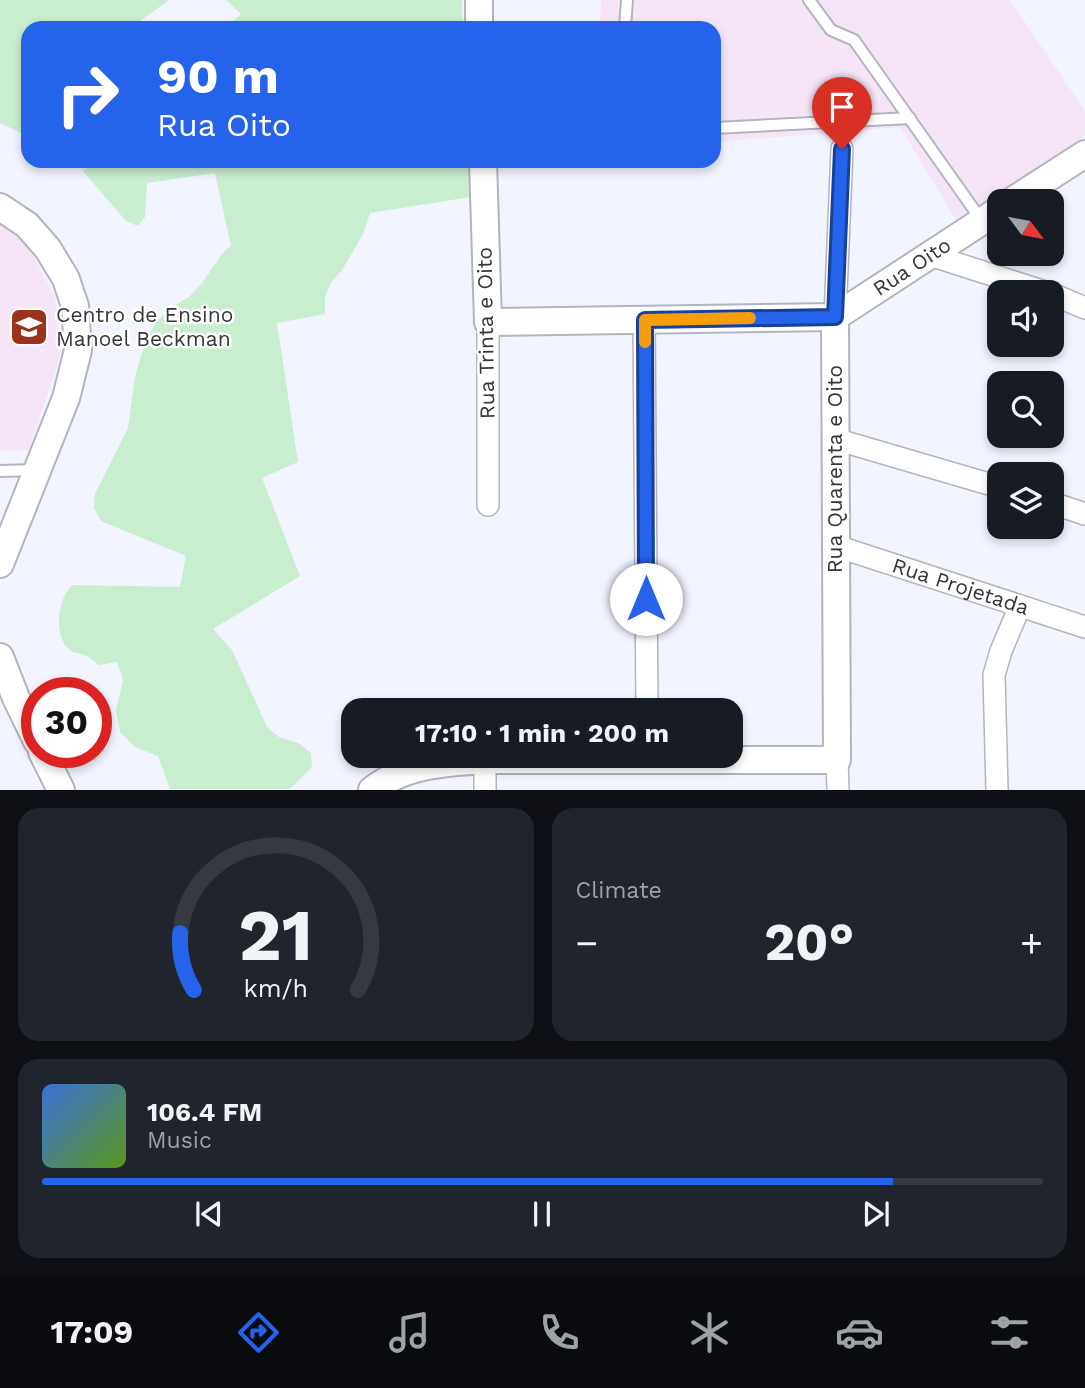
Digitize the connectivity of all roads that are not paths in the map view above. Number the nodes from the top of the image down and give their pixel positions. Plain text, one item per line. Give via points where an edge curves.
1 (479, 0) edge
2 (626, 0) edge
3 (809, 0) edge
4 (480, 21) edge
5 (625, 21) edge
6 (910, 118) junction
7 (721, 128) edge
8 (842, 149) dead end
9 (1085, 154) edge
10 (483, 168) edge
11 (1031, 189) edge
12 (0, 207) edge
13 (987, 211) edge
14 (987, 217) edge
15 (930, 255) junction
16 (1008, 280) edge
17 (1064, 299) edge
18 (1085, 308) edge
19 (835, 317) junction
20 (645, 320) junction
21 (488, 322) junction
22 (835, 439) junction
23 (36, 470) junction
24 (0, 471) edge
25 (987, 483) edge
26 (488, 505) dead end
27 (1064, 507) edge
28 (1085, 514) edge
29 (836, 546) junction
30 (0, 564) edge
31 (1020, 606) junction
32 (1085, 627) edge
33 (0, 657) edge
34 (647, 698) edge
35 (8, 702) edge
36 (21, 719) edge
37 (743, 759) edge
38 (837, 760) junction
39 (50, 768) edge
40 (413, 768) edge
41 (485, 768) edge
42 (61, 789) edge
43 (372, 789) edge
44 (485, 789) edge
45 (838, 789) edge
46 (997, 789) edge

1 - 4 street
2 - 5 lane
3 - 6 lane via 831,30 854,40
6 - 7 lane
6 - 13 lane
8 - 19 street, Rua Quarenta e Oito
9 - 11 street
10 - 21 street, Rua Trinta e Oito
12 - 23 street via 27,225 48,248 75,306 78,350 66,398
14 - 15 street, Rua Oito
15 - 16 street
15 - 19 street, Rua Oito
17 - 18 street
19 - 20 street
19 - 22 street, Rua Quarenta e Oito
20 - 21 street
20 - 34 street
21 - 26 street, Rua Trinta e Oito
22 - 25 street
22 - 29 street, Rua Quarenta e Oito
23 - 24 lane
23 - 30 street
27 - 28 street
29 - 31 street, Rua Projetada
29 - 38 street, Rua Quarenta e Oito
31 - 32 street, Rua Projetada
31 - 46 street via 994,675
33 - 35 street
35 - 36 street
37 - 38 street
38 - 45 street, Rua Quarenta e Oito
39 - 42 street
40 - 43 street
41 - 44 street

